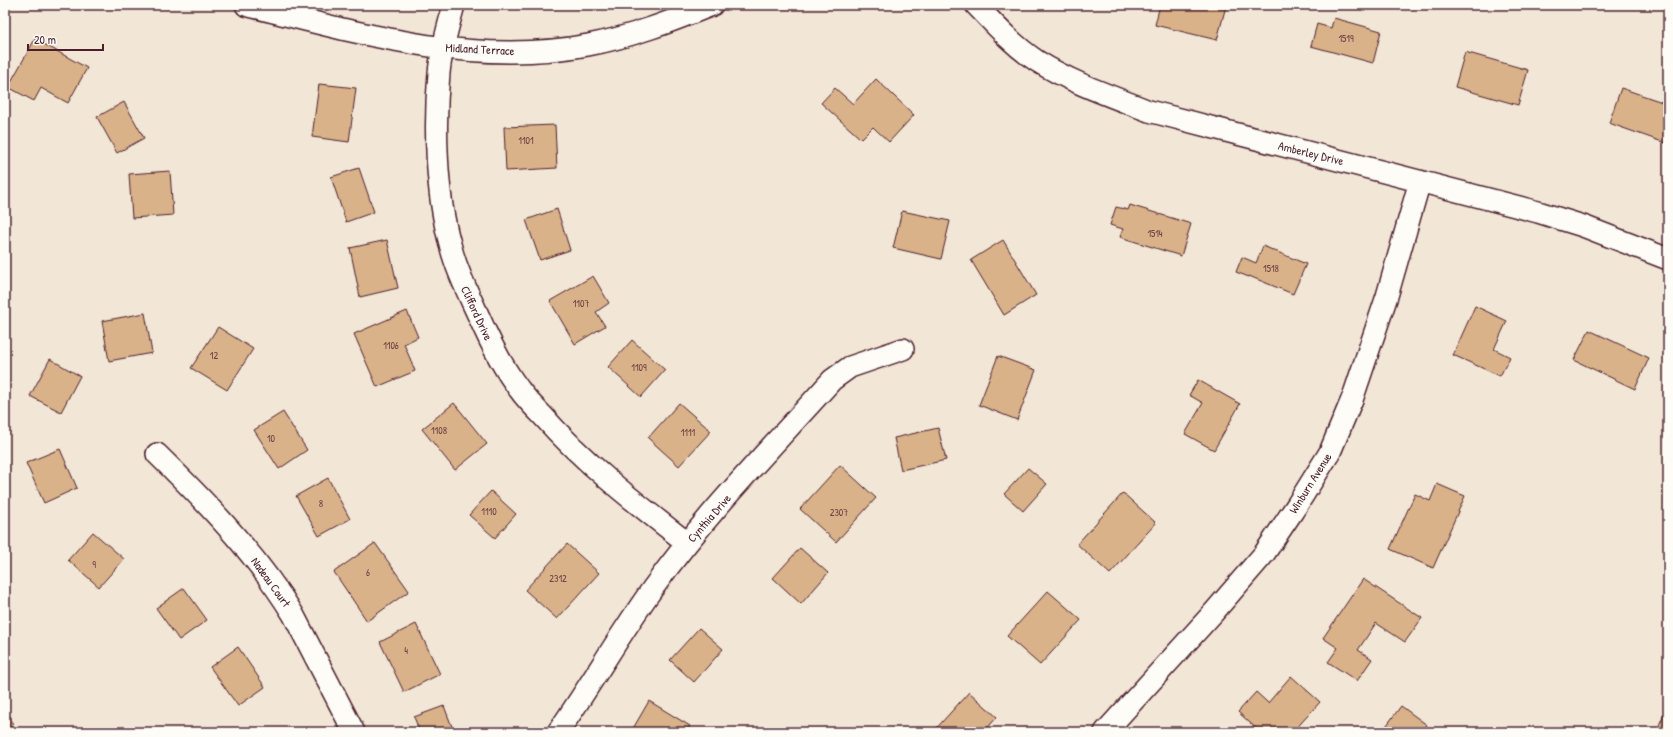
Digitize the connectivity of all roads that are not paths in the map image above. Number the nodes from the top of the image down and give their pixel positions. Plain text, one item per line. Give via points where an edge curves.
1 (246, 5) edge
2 (454, 5) edge
3 (712, 5) edge
4 (976, 5) edge
5 (444, 47) junction
6 (1420, 181) junction
7 (1668, 259) edge
8 (903, 349) dead end
9 (157, 454) dead end
10 (687, 543) junction
11 (354, 732) edge
12 (558, 732) edge
13 (1105, 732) edge

1 - 5 street, Midland Terrace via 396,41
2 - 5 street, Clifford Drive
3 - 5 street, Midland Terrace via 672,21 589,45 513,52
4 - 6 street, Amberley Drive via 1010,39 1037,61 1096,91 1149,111
5 - 10 street, Clifford Drive via 439,72 437,108 442,207 449,243 461,278 491,344 520,391 558,433 595,468
6 - 7 street, Amberley Drive via 1583,226
6 - 13 street, Winburn Avenue via 1388,296 1353,397 1330,452 1264,554
8 - 10 street, Cynthia Drive via 850,367 832,380
9 - 11 street, Nadeau Court via 205,502 282,596
10 - 12 street, Cynthia Drive via 652,588

